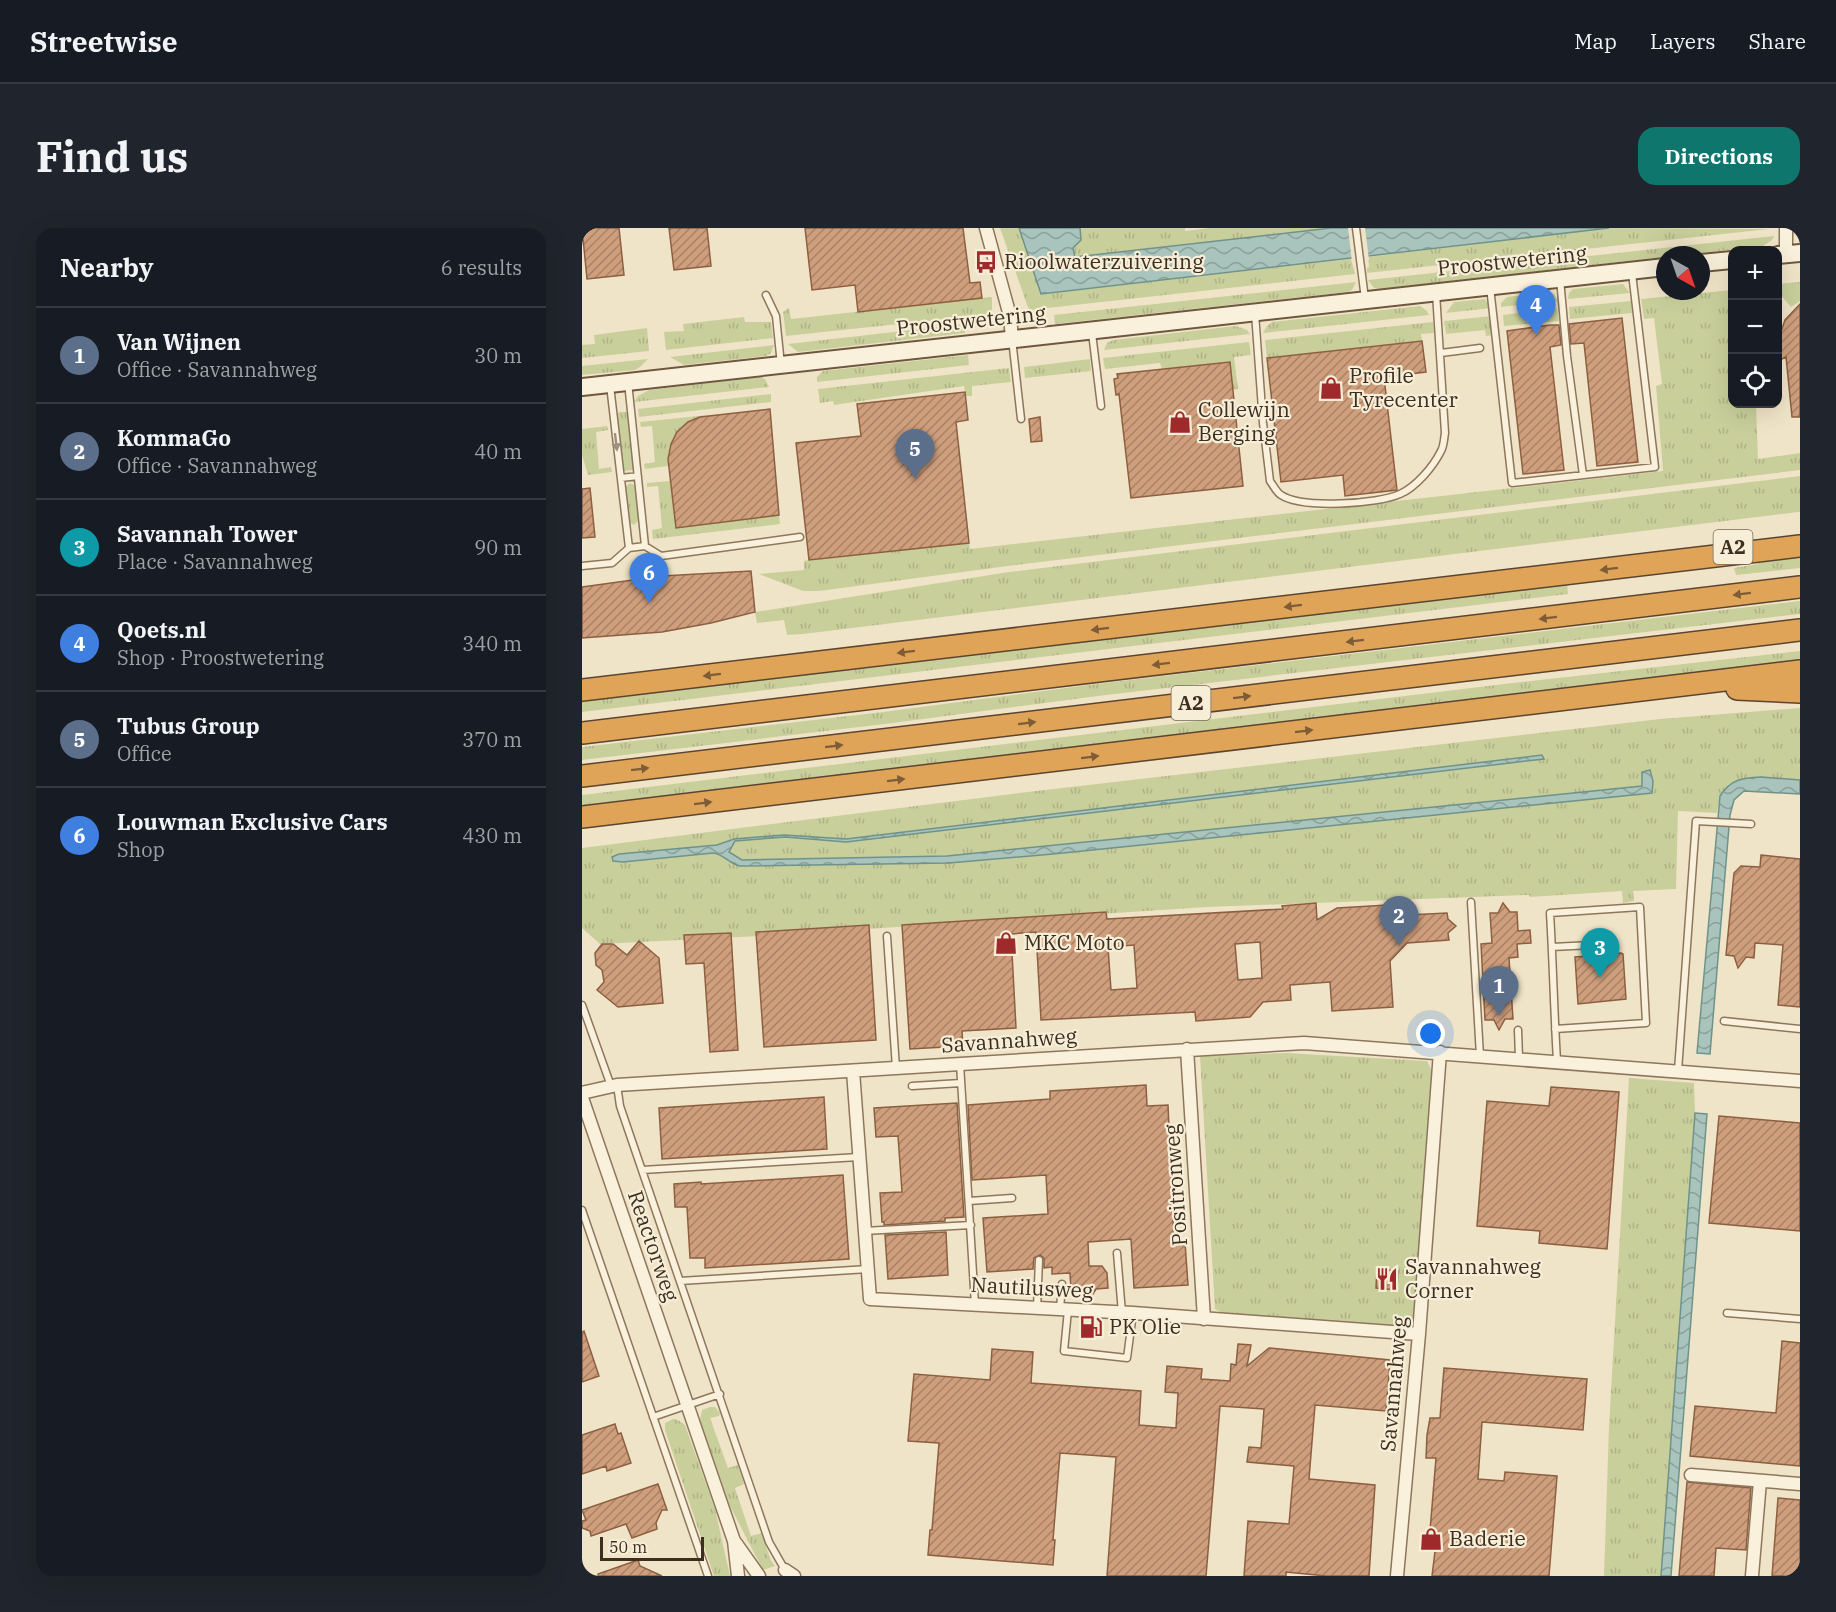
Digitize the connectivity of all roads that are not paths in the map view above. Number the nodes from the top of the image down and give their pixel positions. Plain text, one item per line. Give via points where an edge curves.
1 (987, 228) edge
2 (1356, 228) edge
3 (1786, 228) edge
4 (1788, 254) edge
5 (1728, 260) edge
6 (1710, 262) edge
7 (1656, 268) edge
8 (1632, 271) junction
9 (1560, 279) junction
10 (1490, 286) junction
11 (1436, 292) junction
12 (766, 295) dead end
13 (1365, 300) junction
14 (1255, 312) junction
15 (1092, 330) junction
16 (1012, 339) junction
17 (1480, 348) dead end
18 (1441, 352) junction
19 (781, 365) junction
20 (628, 382) junction
21 (610, 384) junction
22 (582, 387) edge
23 (1101, 406) dead end
24 (1021, 419) dead end
25 (1582, 475) junction
26 (638, 476) junction
27 (621, 478) junction
28 (1800, 533) edge
29 (801, 537) dead end
30 (645, 546) junction
31 (1800, 546) edge
32 (629, 548) junction
33 (1667, 562) junction
34 (582, 566) edge
35 (1800, 587) edge
36 (1800, 630) edge
37 (1800, 671) edge
38 (1671, 687) junction
39 (582, 690) edge
40 (1800, 692) edge
41 (582, 733) edge
42 (582, 776) edge
43 (582, 817) edge
44 (1751, 824) dead end
45 (1471, 902) dead end
46 (886, 936) dead end
47 (1592, 945) dead end
48 (1552, 947) junction
49 (582, 1005) edge
50 (1724, 1021) dead end
51 (1555, 1029) junction
52 (1800, 1029) edge
53 (1518, 1030) dead end
54 (1187, 1049) junction
55 (1440, 1052) junction
56 (1480, 1056) junction
57 (1519, 1059) junction
58 (1557, 1061) junction
59 (960, 1064) junction
60 (896, 1068) junction
61 (1673, 1070) junction
62 (853, 1071) junction
63 (1800, 1081) edge
64 (961, 1083) junction
65 (614, 1086) junction
66 (912, 1086) dead end
67 (582, 1093) edge
68 (582, 1098) edge
69 (860, 1157) junction
70 (642, 1170) junction
71 (1012, 1198) dead end
72 (969, 1202) junction
73 (582, 1210) edge
74 (971, 1225) junction
75 (864, 1231) junction
76 (1117, 1253) dead end
77 (1039, 1260) dead end
78 (868, 1269) junction
79 (680, 1281) junction
80 (1062, 1284) dead end
81 (975, 1305) junction
82 (1036, 1308) junction
83 (1064, 1310) junction
84 (1127, 1313) junction
85 (1727, 1313) dead end
86 (1204, 1319) junction
87 (1800, 1319) edge
88 (1419, 1335) junction
89 (720, 1394) junction
90 (686, 1407) junction
91 (653, 1418) junction
92 (1691, 1475) dead end
93 (1760, 1481) junction
94 (1800, 1484) edge
95 (734, 1541) junction
96 (789, 1573) edge
97 (708, 1576) edge
98 (738, 1576) edge
99 (759, 1576) edge
100 (1397, 1576) edge
101 (1752, 1576) edge

1 - 16 street via 1010,316
2 - 13 lane
3 - 4 street
5 - 6 street
7 - 8 street, Proostwetering
8 - 9 street, Proostwetering
8 - 25 lane via 1655,467
9 - 10 street, Proostwetering
9 - 25 lane
10 - 11 street, Proostwetering
10 - 25 lane via 1512,483
11 - 13 street, Proostwetering
11 - 18 lane
12 - 19 lane via 776,316
13 - 14 street, Proostwetering
14 - 15 street, Proostwetering
14 - 18 lane via 1270,481 1281,495 1317,505 1398,495 1425,474 1442,450 1445,433
15 - 16 street, Proostwetering
15 - 23 lane
16 - 19 street, Proostwetering
16 - 24 lane
17 - 18 lane
19 - 20 street, Proostwetering
20 - 21 street, Proostwetering
20 - 26 lane
21 - 22 street, Proostwetering
21 -> 27 lane
26 - 27 lane
26 - 30 lane
27 - 32 lane
28 - 33 highway, A2
29 - 30 lane via 661,556
30 - 32 lane
31 - 33 highway, A2
32 - 34 lane via 612,563
33 -> 39 highway, A2
35 -> 41 highway, A2
42 -> 36 highway, A2
37 - 38 highway, A2
38 - 40 highway, A2
43 -> 38 highway, A2
44 - 61 lane via 1696,821
45 - 56 lane
46 - 60 lane
47 - 48 lane
48 - 51 lane
48 - 51 lane via 1550,913 1640,908 1646,1023
49 - 65 lane, Reactorweg
50 - 52 lane
51 - 58 lane
53 - 57 lane
54 - 55 street, Savannahweg via 1304,1043
54 - 59 street, Savannahweg
54 - 86 street, Positronweg
55 - 56 street, Savannahweg
55 - 88 street, Savannahweg
56 - 57 street, Savannahweg
57 - 58 street, Savannahweg
58 - 61 street, Savannahweg
59 - 60 street, Savannahweg
59 - 64 lane
60 - 62 street, Savannahweg
61 - 63 street, Savannahweg
62 - 65 street, Savannahweg
62 - 69 street, Nautilusweg
64 - 66 lane
64 - 72 lane
65 - 67 street, Savannahweg
65 - 70 lane, Reactorweg
68 - 90 street, Reactorweg
69 - 70 lane
69 - 75 street, Nautilusweg
70 - 79 lane, Reactorweg
71 - 72 lane
72 - 74 lane
73 - 91 lane
74 - 75 lane
74 - 81 lane
75 - 78 street, Nautilusweg
76 - 84 lane
77 - 82 lane
78 - 79 lane
78 - 81 street, Nautilusweg via 870,1299
79 - 89 lane, Reactorweg
80 - 83 lane
81 - 82 street, Nautilusweg
82 - 83 street, Nautilusweg
83 - 84 street, Nautilusweg
83 - 84 lane via 1064,1351 1127,1358
84 - 86 street, Nautilusweg
85 - 87 lane
86 - 88 street, Nautilusweg
88 - 100 street, Savannahweg
89 - 90 lane
89 - 96 lane, Reactorweg via 769,1542
90 - 91 lane
90 - 95 street, Reactorweg
91 - 97 lane
92 - 93 street
93 - 94 street
93 - 101 street
95 - 98 street, Reactorweg
95 - 99 street, Reactorweg

